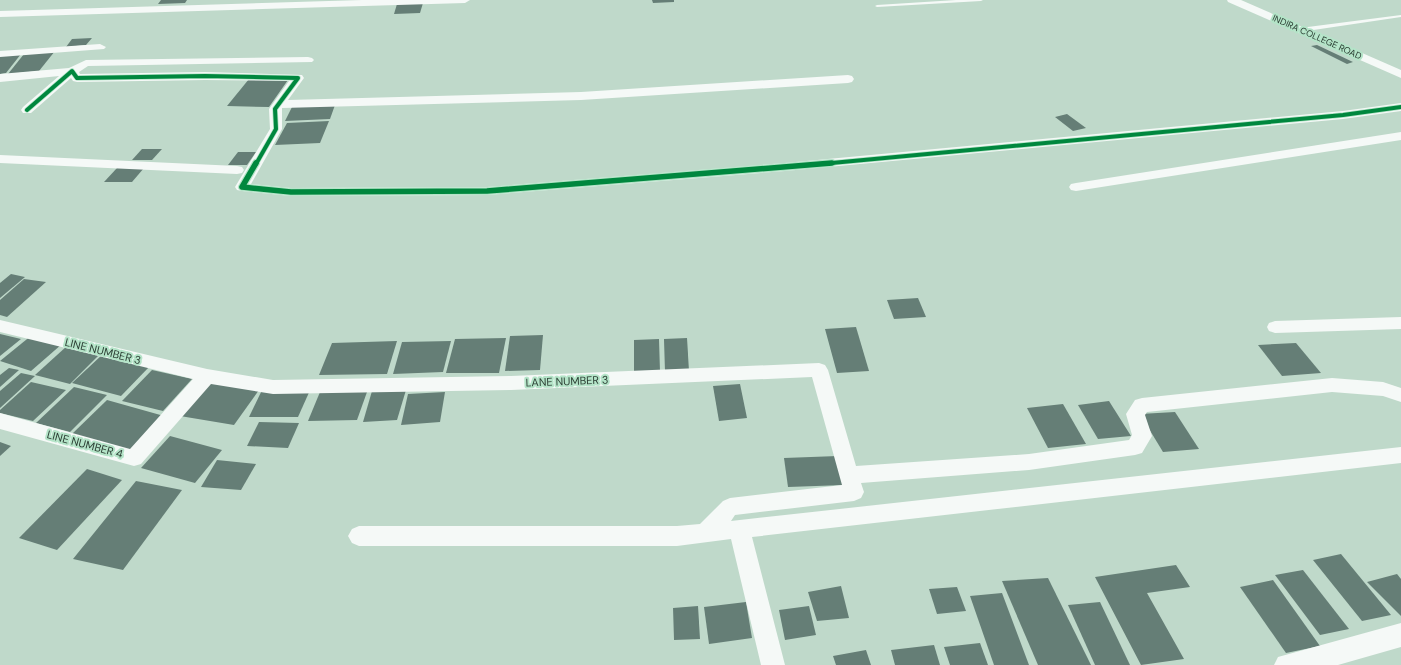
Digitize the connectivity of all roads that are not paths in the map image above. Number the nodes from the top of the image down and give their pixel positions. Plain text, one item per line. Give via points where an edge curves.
1 (465, 0) edge
2 (981, 0) edge
3 (1232, 0) edge
4 (28, 3) dead end
5 (0, 6) edge
6 (877, 6) dead end
7 (0, 14) edge
8 (1401, 16) edge
9 (1300, 30) junction
10 (100, 47) dead end
11 (77, 48) junction
12 (0, 54) edge
13 (308, 60) dead end
14 (66, 71) junction
15 (1401, 74) edge
16 (0, 78) edge
17 (848, 79) dead end
18 (279, 104) junction
19 (1401, 107) edge
20 (27, 110) dead end
21 (1401, 136) edge
22 (0, 159) edge
23 (237, 170) dead end
24 (1076, 187) dead end
25 (1401, 323) edge
26 (0, 326) edge
27 (1275, 327) dead end
28 (207, 376) junction
29 (1401, 395) edge
30 (0, 421) edge
31 (1401, 455) edge
32 (849, 475) junction
33 (739, 529) junction
34 (705, 533) junction
35 (359, 536) dead end
36 (1401, 635) edge
37 (773, 665) edge
38 (1286, 665) edge

1 - 7 street
2 - 6 lane
3 - 9 street, INDIRA COLLEGE ROAD
4 - 5 street
8 - 9 lane
9 - 15 street, INDIRA COLLEGE ROAD
10 - 11 street
11 - 12 street
11 - 14 street
13 - 14 street via 86,63
14 - 16 street
14 - 18 street via 77,78 298,78
14 - 20 street
17 - 18 street via 581,96
18 - 19 street via 276,109 276,129 242,187 291,192 487,191 1343,115
21 - 24 street
22 - 23 street
25 - 27 street
26 - 28 street, LINE NUMBER 3
28 - 30 street, LINE NUMBER 4 via 134,458
28 - 32 street, LANE NUMBER 3 via 273,387 511,383 819,370
29 - 32 street via 1383,389 1332,385 1142,406 1135,414 1142,436 1135,447 1029,462
31 - 33 street
32 - 34 street via 854,492 730,507
33 - 34 street
33 - 37 street
34 - 35 street via 677,536
36 - 38 street

